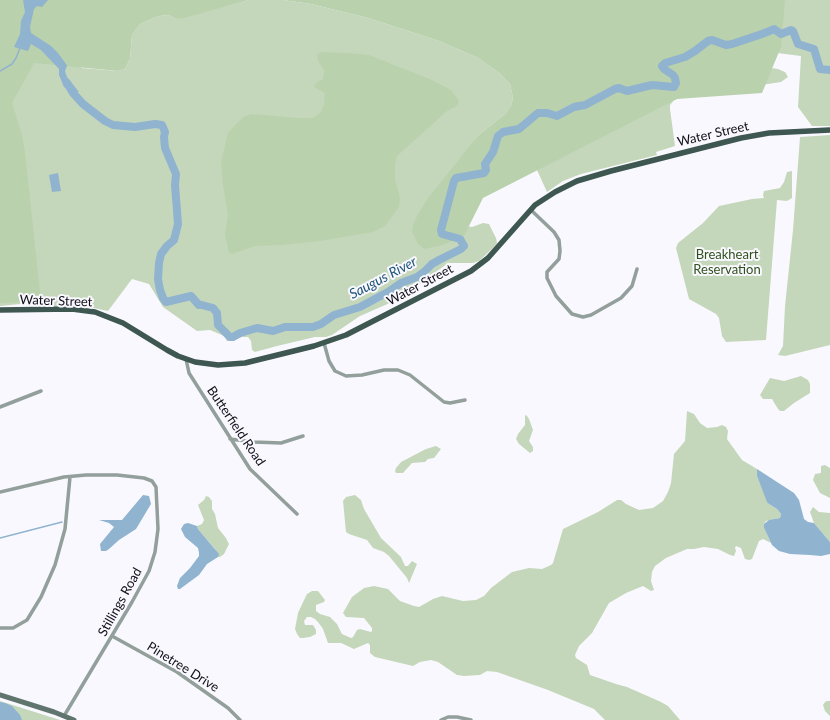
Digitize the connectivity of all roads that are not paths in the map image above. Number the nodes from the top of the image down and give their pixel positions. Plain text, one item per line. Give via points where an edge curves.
1 (830, 130) edge
2 (531, 210) junction
3 (637, 269) dead end
4 (0, 310) edge
5 (324, 343) junction
6 (186, 359) junction
7 (41, 391) dead end
8 (465, 400) dead end
9 (0, 406) edge
10 (303, 436) dead end
11 (230, 439) junction
12 (70, 476) junction
13 (0, 492) edge
14 (297, 514) dead end
15 (0, 628) edge
16 (112, 636) junction
17 (0, 695) edge
18 (64, 716) junction
19 (74, 720) edge
20 (240, 720) edge
21 (441, 720) edge
22 (471, 720) edge

1 - 2 main road, Water Street via 769,133 742,138 612,171 572,183
2 - 3 street via 559,240 559,259 547,272 547,278 556,296 572,314 578,317 591,315 621,298 632,286
2 - 5 main road, Water Street via 488,258 471,271 371,323
4 - 6 main road, Water Street via 76,310 100,314 123,323
5 - 6 main road, Water Street via 237,364 211,365
5 - 8 street via 329,361 335,370 346,376 398,370 410,375 444,402
6 - 11 street, Butterfield Road via 189,373
7 - 9 street
10 - 11 street via 281,443
11 - 14 street, Butterfield Road via 250,470
12 - 13 street
12 - 15 street via 64,529 55,565 41,597 27,620 13,628
12 - 16 street, Stillings Road via 117,475 144,478 152,481 156,487 158,528 155,552 149,571
16 - 18 street, Stillings Road
16 - 20 street, Pinetree Drive via 176,672
17 - 18 main road
18 - 19 main road
21 - 22 street via 448,717

